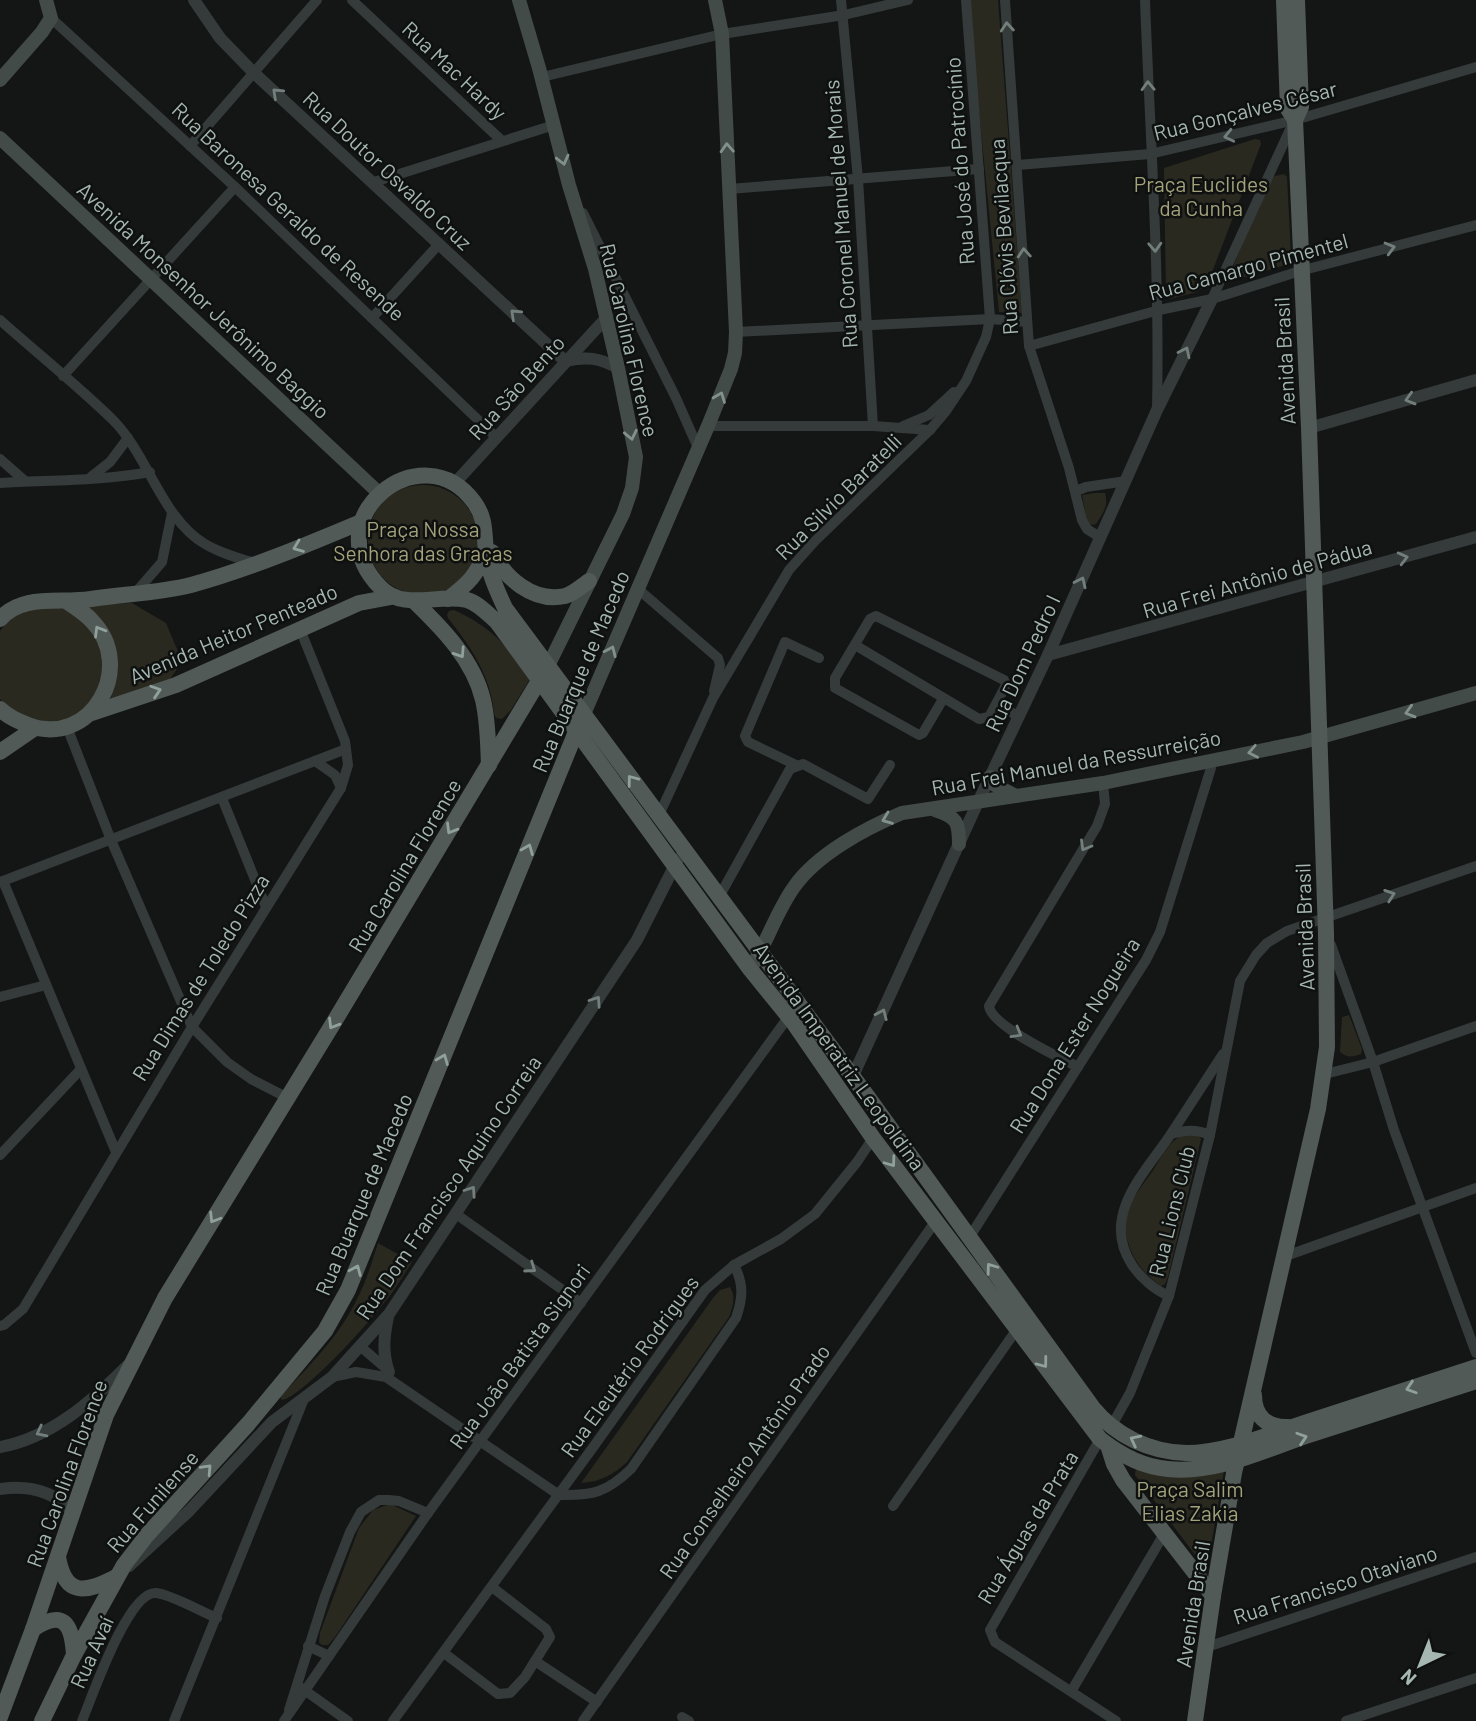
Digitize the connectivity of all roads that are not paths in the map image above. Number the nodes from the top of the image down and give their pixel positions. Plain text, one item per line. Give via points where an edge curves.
1 (46, 0) edge
2 (194, 0) edge
3 (317, 0) edge
4 (352, 0) edge
5 (519, 0) edge
6 (715, 0) edge
7 (841, 0) edge
8 (908, 0) edge
9 (966, 0) edge
10 (1005, 0) edge
11 (1145, 0) edge
12 (1283, 0) edge
13 (1297, 0) edge
14 (844, 15) junction
15 (51, 18) junction
16 (722, 34) junction
17 (1476, 67) edge
18 (254, 73) junction
19 (542, 77) junction
20 (0, 80) edge
21 (1295, 120) junction
22 (554, 125) junction
23 (0, 138) edge
24 (501, 140) junction
25 (190, 146) junction
26 (1150, 154) junction
27 (1018, 165) junction
28 (979, 169) junction
29 (858, 179) junction
30 (374, 182) junction
31 (569, 185) junction
32 (235, 187) junction
33 (729, 190) junction
34 (1476, 225) edge
35 (439, 244) junction
36 (1227, 268) junction
37 (1300, 271) junction
38 (150, 278) junction
39 (1236, 291) junction
40 (1212, 299) junction
41 (1159, 310) junction
42 (607, 317) junction
43 (372, 318) junction
44 (990, 319) junction
45 (0, 320) edge
46 (1027, 321) junction
47 (868, 325) junction
48 (736, 331) junction
49 (1030, 346) junction
50 (565, 361) junction
51 (618, 369) junction
52 (62, 376) junction
53 (1476, 380) edge
54 (965, 381) junction
55 (1157, 410) junction
56 (708, 426) junction
57 (873, 426) junction
58 (896, 427) junction
59 (1309, 428) junction
60 (930, 430) junction
61 (496, 437) junction
62 (128, 438) junction
63 (699, 450) junction
64 (0, 458) edge
65 (150, 472) junction
66 (91, 477) junction
67 (25, 481) junction
68 (1126, 481) junction
69 (0, 483) edge
70 (454, 484) junction
71 (1076, 491) junction
72 (379, 493) junction
73 (172, 513) junction
74 (361, 522) junction
75 (1476, 537) edge
76 (1101, 538) junction
77 (487, 547) junction
78 (257, 563) junction
79 (589, 581) junction
80 (1313, 581) junction
81 (638, 589) junction
82 (136, 592) junction
83 (391, 597) junction
84 (448, 599) junction
85 (66, 601) junction
86 (0, 602) edge
87 (415, 602) junction
88 (18, 605) junction
89 (0, 619) edge
90 (300, 629) junction
91 (855, 645) junction
92 (1048, 655) junction
93 (819, 657) dead end
94 (543, 673) junction
95 (1476, 693) edge
96 (713, 698) junction
97 (943, 699) junction
98 (996, 705) junction
99 (0, 709) edge
100 (92, 713) junction
101 (584, 714) junction
102 (1018, 716) junction
103 (67, 727) junction
104 (35, 728) junction
105 (577, 730) junction
106 (1319, 738) junction
107 (346, 749) junction
108 (0, 752) edge
109 (1211, 760) junction
110 (315, 761) junction
111 (489, 765) junction
112 (890, 765) dead end
113 (793, 767) junction
114 (990, 777) junction
115 (1103, 783) junction
116 (341, 788) junction
117 (1017, 797) junction
118 (222, 798) junction
119 (978, 802) junction
120 (931, 809) junction
121 (659, 816) junction
122 (111, 840) junction
123 (959, 844) junction
124 (683, 848) junction
125 (1476, 866) edge
126 (675, 867) junction
127 (1, 882) edge
128 (719, 897) junction
129 (266, 906) junction
130 (1326, 925) junction
131 (760, 953) junction
132 (750, 969) junction
133 (46, 985) junction
134 (0, 998) edge
135 (789, 1016) junction
136 (1476, 1026) edge
137 (191, 1027) junction
138 (1227, 1047) junction
139 (1373, 1062) junction
140 (1078, 1067) junction
141 (81, 1069) junction
142 (829, 1072) junction
143 (1325, 1074) junction
144 (853, 1076) junction
145 (288, 1098) junction
146 (1171, 1134) junction
147 (1210, 1135) junction
148 (873, 1138) junction
149 (116, 1152) junction
150 (0, 1155) edge
151 (1476, 1188) edge
152 (1423, 1206) junction
153 (456, 1214) junction
154 (936, 1222) junction
155 (969, 1238) junction
156 (1282, 1257) junction
157 (734, 1265) junction
158 (1169, 1296) junction
159 (581, 1303) junction
160 (389, 1314) junction
161 (0, 1326) edge
162 (1017, 1329) junction
163 (325, 1331) joint
164 (361, 1347) junction
165 (1476, 1353) edge
166 (132, 1361) junction
167 (1476, 1367) edge
168 (389, 1372) junction
169 (332, 1377) junction
170 (1476, 1381) edge
171 (1254, 1383) junction
172 (401, 1385) junction
173 (304, 1399) junction
174 (1294, 1426) junction
175 (1106, 1437) junction
176 (482, 1441) junction
177 (0, 1447) edge
178 (1239, 1451) junction
179 (0, 1489) edge
180 (559, 1495) junction
181 (893, 1506) dead end
182 (72, 1511) junction
183 (428, 1513) junction
184 (1164, 1534) junction
185 (57, 1554) junction
186 (1476, 1557) edge
187 (116, 1577) junction
188 (492, 1587) junction
189 (1213, 1596) junction
190 (217, 1618) junction
191 (33, 1629) junction
192 (308, 1646) junction
193 (1207, 1647) junction
194 (444, 1653) junction
195 (74, 1655) junction
196 (329, 1657) junction
197 (536, 1661) junction
198 (1476, 1678) edge
199 (300, 1688) junction
200 (1072, 1690) junction
201 (597, 1702) junction
202 (0, 1717) edge
203 (286, 1719) edge
204 (42, 1721) edge
205 (82, 1721) edge
206 (174, 1721) edge
207 (348, 1721) edge
208 (393, 1721) edge
209 (583, 1721) edge
210 (1116, 1721) edge
211 (1195, 1721) edge
212 (1346, 1721) edge

1 - 15 main road
2 - 18 street, Rua Doutor Osvaldo Cruz via 220,38
3 - 18 street
4 - 24 street, Rua Mac Hardy
5 - 19 main road, Rua Carolina Florence
6 - 16 main road, Rua Buarque de Macedo
7 - 14 street, Rua Coronel Manuel de Morais
8 - 14 street
9 - 28 street, Rua José do Patrocínio
27 -> 10 street, Rua Clóvis Bevilacqua
26 -> 11 street
12 - 21 main road, Avenida Brasil via 1288,109
13 - 21 main road, Avenida Brasil via 1301,107
14 - 16 street
14 - 29 street, Rua Coronel Manuel de Morais
15 - 20 main road
15 - 25 street, Rua Baronesa Geraldo de Resende
16 - 19 street
33 -> 16 main road, Rua Buarque de Macedo
17 - 21 street, Rua Gonçalves César
18 - 25 street
30 -> 18 street, Rua Doutor Osvaldo Cruz
19 - 22 main road, Rua Carolina Florence
21 -> 26 street, Rua Gonçalves César
21 - 36 street, Rua Dom Pedro I
21 - 37 main road, Avenida Brasil
22 - 24 street
22 -> 31 main road, Rua Carolina Florence
23 - 38 main road, Avenida Monsenhor Jerônimo Baggio
24 - 30 street
25 - 32 street, Rua Baronesa Geraldo de Resende
26 - 27 street, Rua Gonçalves César
26 -> 41 street
46 -> 27 street, Rua Clóvis Bevilacqua
28 - 29 street
28 - 44 street, Rua José do Patrocínio
29 - 33 street
29 - 47 street, Rua Coronel Manuel de Morais
30 - 35 street, Rua Doutor Osvaldo Cruz
31 - 42 main road, Rua Carolina Florence
31 - 63 street
32 - 38 street
32 - 43 street, Rua Baronesa Geraldo de Resende
33 - 48 main road, Rua Buarque de Macedo
37 -> 34 street, Rua Camargo Pimentel
35 - 43 street
50 -> 35 street, Rua Doutor Osvaldo Cruz
36 - 39 street
36 - 40 street, Rua Dom Pedro I
37 - 39 street, Rua Camargo Pimentel
37 - 59 main road, Avenida Brasil
38 - 52 street
38 - 72 main road, Avenida Monsenhor Jerônimo Baggio
39 - 40 street, Rua Camargo Pimentel
40 - 41 street, Rua Camargo Pimentel
55 -> 40 street, Rua Dom Pedro I
41 - 49 street, Rua Camargo Pimentel
41 - 55 street
42 - 50 street, Rua São Bento
42 - 51 main road, Rua Carolina Florence
43 - 61 street, Rua Baronesa Geraldo de Resende
44 - 46 street
44 - 47 street
44 - 54 street, Rua Silvio Baratelli
45 - 52 street
46 - 49 street, Rua Clóvis Bevilacqua
47 - 48 street
47 - 57 street, Rua Coronel Manuel de Morais
56 -> 48 main road, Rua Buarque de Macedo via 733,361
49 - 71 street, Rua Clóvis Bevilacqua
50 - 51 street via 599,358
50 - 61 street, Rua São Bento
51 -> 79 main road, Rua Carolina Florence via 636,457 632,488
52 - 62 street
53 -> 59 street
54 - 58 street via 929,415
54 - 60 street, Rua Silvio Baratelli
55 - 68 street, Rua Dom Pedro I
56 - 57 street
56 - 63 main road, Rua Buarque de Macedo
57 - 58 street
58 - 60 street
59 - 80 main road, Avenida Brasil
60 - 96 street, Rua Silvio Baratelli via 789,570
61 - 70 street, Rua São Bento
62 - 65 street
62 - 66 street
63 - 81 main road, Rua Buarque de Macedo
64 - 67 street
65 - 66 street
65 - 73 street
66 - 67 street
67 - 69 street
68 - 71 street
68 - 76 street, Rua Dom Pedro I
70 - 72 main road via 440,478 413,477
70 - 77 main road via 482,515
71 - 76 street, Rua Clóvis Bevilacqua via 1084,525
72 - 74 main road
73 - 78 street via 203,543
73 - 82 street via 162,562
74 -> 78 main road
74 - 83 main road via 359,541 365,568
80 -> 75 street, Rua Frei Antônio de Pádua
92 -> 76 street, Rua Dom Pedro I
77 - 79 main road via 506,575 524,589 566,596
77 - 84 main road via 477,574
77 - 94 main road, Avenida Imperatriz Leopoldina via 497,592
78 - 82 main road via 189,585
79 - 94 main road, Rua Carolina Florence
80 - 92 street, Rua Frei Antônio de Pádua
80 - 106 main road, Avenida Brasil
81 - 96 street via 718,658
101 -> 81 main road, Rua Buarque de Macedo
82 - 85 main road
83 - 87 main road
83 - 90 main road, Avenida Heitor Penteado via 359,603
84 - 87 main road
84 - 94 main road, Avenida Imperatriz Leopoldina via 468,600 482,608
85 - 88 main road
100 -> 85 main road via 108,681 108,649 93,621
86 - 88 main road
87 -> 111 main road via 457,647 471,671 482,697
88 - 89 main road
100 -> 90 main road, Avenida Heitor Penteado via 176,685
90 - 107 street, Rua Dimas de Toledo Pizza
91 - 97 street
91 - 97 street via 835,678 835,688 919,735
91 - 98 street via 870,620 881,617 1003,680 1006,685
92 - 102 street, Rua Dom Pedro I
93 - 113 street via 785,642 745,736
94 - 101 main road, Avenida Imperatriz Leopoldina
94 - 105 main road, Avenida Imperatriz Leopoldina
94 - 111 main road, Rua Carolina Florence
95 -> 106 main road, Rua Frei Manuel da Ressurreição
96 - 121 street, Rua Silvio Baratelli
97 - 98 street via 979,719 989,717
98 - 102 street
99 - 104 main road via 14,721
100 - 103 main road, Avenida Heitor Penteado
101 - 105 main road, Rua Buarque de Macedo
121 -> 101 main road, Avenida Imperatriz Leopoldina
102 - 114 street, Rua Dom Pedro I
103 - 104 main road
103 - 122 street
104 - 108 main road
105 - 126 main road, Avenida Imperatriz Leopoldina
163 -> 105 main road, Rua Buarque de Macedo via 348,1290
106 -> 109 main road, Rua Frei Manuel da Ressurreição
106 - 130 main road, Avenida Brasil
107 - 110 street
107 - 116 street, Rua Dimas de Toledo Pizza via 348,765
109 - 115 main road, Rua Frei Manuel da Ressurreição
109 - 140 street, Rua Dona Ester Nogueira via 1160,932
110 - 116 street via 335,775
110 - 118 street
111 -> 145 main road, Rua Carolina Florence
112 - 113 street via 868,799 811,767
113 - 128 street
114 - 117 main road
114 - 119 street, Rua Dom Pedro I
115 - 117 main road, Rua Frei Manuel da Ressurreição
115 -> 140 street via 1105,804 1097,826 989,1006 991,1014 1011,1030
116 - 129 street, Rua Dimas de Toledo Pizza
117 - 119 main road, Rua Frei Manuel da Ressurreição
118 - 122 street
118 - 129 street
119 - 120 main road, Rua Frei Manuel da Ressurreição
119 - 123 street, Rua Dom Pedro I
120 - 123 main road via 954,819
120 -> 131 main road, Rua Frei Manuel da Ressurreição via 902,813 875,824 818,861 791,892
121 - 124 main road, Avenida Imperatriz Leopoldina
122 - 127 street
122 - 137 street
144 -> 123 street, Rua Dom Pedro I
124 - 126 street, Rua Dom Francisco Aquino Correia
124 - 128 main road, Avenida Imperatriz Leopoldina
130 -> 125 street, Rua Lions Club
126 - 132 main road, Avenida Imperatriz Leopoldina
153 -> 126 street, Rua Dom Francisco Aquino Correia via 638,940
127 - 133 street
128 - 131 main road, Avenida Imperatriz Leopoldina
129 - 137 street, Rua Dimas de Toledo Pizza
130 - 138 street, Rua Lions Club via 1287,931 1256,954 1240,981
130 - 139 street
130 - 143 main road, Avenida Brasil
131 - 132 main road, Rua Frei Manuel da Ressurreição
131 - 144 main road, Avenida Imperatriz Leopoldina
132 - 135 main road, Avenida Imperatriz Leopoldina
133 - 134 street
133 - 141 street
135 - 142 main road, Avenida Imperatriz Leopoldina
135 - 159 street, Rua João Batista Signori
136 - 139 street
137 - 145 street via 227,1062
137 - 149 street, Rua Dimas de Toledo Pizza
138 - 146 street, Rua Lions Club
138 - 147 street, Rua Lions Club
139 - 143 street
139 - 152 street
140 - 155 street, Rua Dona Ester Nogueira
141 - 149 street
141 - 150 street
142 - 144 main road
142 - 148 main road, Avenida Imperatriz Leopoldina
143 - 156 main road, Avenida Brasil
144 - 155 main road, Avenida Imperatriz Leopoldina
145 -> 166 main road, Rua Carolina Florence via 165,1298
146 - 147 street, Rua Lions Club via 1185,1130
146 - 158 street, Rua Lions Club via 1125,1202 1120,1221 1120,1241 1130,1262 1149,1284
147 - 158 street, Rua Lions Club
148 -> 154 main road, Avenida Imperatriz Leopoldina
148 - 157 street, Rua Eleutério Rodrigues via 815,1214
149 - 161 street, Rua Dimas de Toledo Pizza via 23,1309
151 - 152 street
152 - 156 street
152 - 165 street
153 -> 159 street
153 - 160 street, Rua Dom Francisco Aquino Correia
154 - 162 main road, Avenida Imperatriz Leopoldina
154 - 201 street, Rua Conselheiro Antônio Prado
175 -> 155 main road, Avenida Imperatriz Leopoldina via 1093,1408
156 - 171 main road, Avenida Brasil
157 - 180 street, Rua Eleutério Rodrigues via 691,1307
157 - 180 street via 743,1287 736,1318 631,1469 603,1491
158 - 175 street, Rua Lions Club via 1130,1393
159 - 176 street, Rua João Batista Signori
160 - 164 street, Rua Dom Francisco Aquino Correia
160 - 168 street via 384,1336
162 -> 175 main road, Avenida Imperatriz Leopoldina
162 - 181 street
187 -> 163 main road, Rua Funilense via 147,1535
164 - 168 street
164 - 169 street, Rua Dom Francisco Aquino Correia
166 -> 177 street via 74,1414 18,1444
166 - 182 main road, Rua Carolina Florence via 106,1415
167 -> 174 main road
168 - 172 street
169 - 172 street via 378,1374
169 - 173 street, Rua Dom Francisco Aquino Correia
178 -> 170 main road
171 - 174 main road via 1254,1403 1266,1423
171 - 178 main road, Avenida Brasil
172 - 176 street
173 - 187 street, Rua Dom Francisco Aquino Correia via 254,1439 171,1529
173 - 190 street
174 - 178 main road
178 -> 175 main road, Avenida Imperatriz Leopoldina via 1166,1451
175 - 178 main road, Avenida Imperatriz Leopoldina via 1132,1458 1166,1469 1194,1469
175 - 184 main road via 1123,1480
175 - 200 street, Rua Águas da Prata via 990,1626 990,1635 999,1644
176 - 180 street
176 - 183 street, Rua João Batista Signori
178 - 189 main road, Avenida Brasil
179 - 182 street via 37,1490 54,1496
180 - 188 street, Rua Eleutério Rodrigues
182 - 185 main road, Rua Carolina Florence
183 - 192 street via 388,1500 379,1500 361,1512
183 - 196 street, Rua João Batista Signori
184 - 189 main road
184 - 200 street
185 - 187 main road via 63,1576 75,1588 99,1586
185 - 191 main road, Rua Carolina Florence
186 - 193 street, Rua Francisco Otaviano
187 - 195 main road, Rua Funilense
188 - 194 street, Rua Eleutério Rodrigues
188 - 197 street via 549,1634
189 - 193 main road, Avenida Brasil
190 - 205 street, Rua Avaí via 159,1593 148,1594 123,1624
190 - 206 street
191 - 195 main road via 48,1620 64,1622 73,1637
191 - 202 main road, Rua Carolina Florence
192 - 196 street
192 - 199 street
193 - 211 main road, Avenida Brasil
194 - 197 street via 498,1694 514,1690
194 - 208 street, Rua Eleutério Rodrigues
195 - 204 main road, Rua Funilense
196 - 199 street, Rua João Batista Signori
197 - 201 street
198 - 212 street
199 - 203 street, Rua João Batista Signori
199 - 207 street
200 - 210 street
201 - 209 street, Rua Conselheiro Antônio Prado

